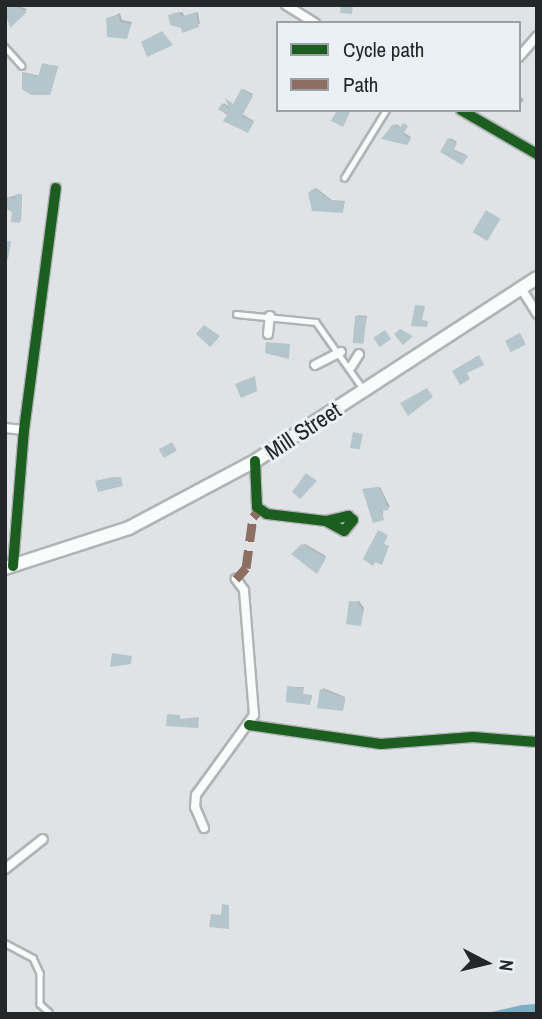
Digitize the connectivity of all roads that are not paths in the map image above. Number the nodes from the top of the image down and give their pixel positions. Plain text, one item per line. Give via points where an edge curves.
1 (286, 5) edge
2 (313, 21) edge
3 (537, 37) edge
4 (5, 47) edge
5 (521, 55) edge
6 (22, 66) dead end
7 (385, 112) edge
8 (468, 112) edge
9 (537, 154) edge
10 (344, 178) dead end
11 (56, 188) dead end
12 (537, 278) edge
13 (521, 288) junction
14 (537, 313) edge
15 (236, 314) dead end
16 (270, 316) junction
17 (268, 334) dead end
18 (341, 352) junction
19 (359, 354) dead end
20 (316, 365) dead end
21 (351, 367) junction
22 (365, 391) junction
23 (5, 428) edge
24 (24, 430) junction
25 (255, 461) junction
26 (326, 521) dead end
27 (9, 567) edge
28 (236, 579) dead end
29 (249, 725) junction
30 (537, 742) edge
31 (204, 828) dead end
32 (43, 839) dead end
33 (5, 869) edge
34 (5, 943) edge
35 (50, 1012) edge

1 - 2 street
3 - 5 street
4 - 6 lane
7 - 10 lane
8 - 9 street
11 - 24 street
12 - 13 main road, Mill Street
13 - 14 street
13 - 22 main road, Mill Street
15 - 16 lane
16 - 17 street
16 - 18 lane via 316,322
18 - 20 street
18 - 21 lane
19 - 21 street
21 - 22 lane
22 - 25 main road, Mill Street
23 - 24 street
24 - 27 street
25 - 26 street via 257,508 267,514
25 - 27 main road, Mill Street via 129,528
28 - 29 street via 244,590 245,639 254,691
29 - 30 street via 381,744 473,737
29 - 31 street via 196,794 195,807
32 - 33 street
34 - 35 lane via 33,958 40,973 40,1004

